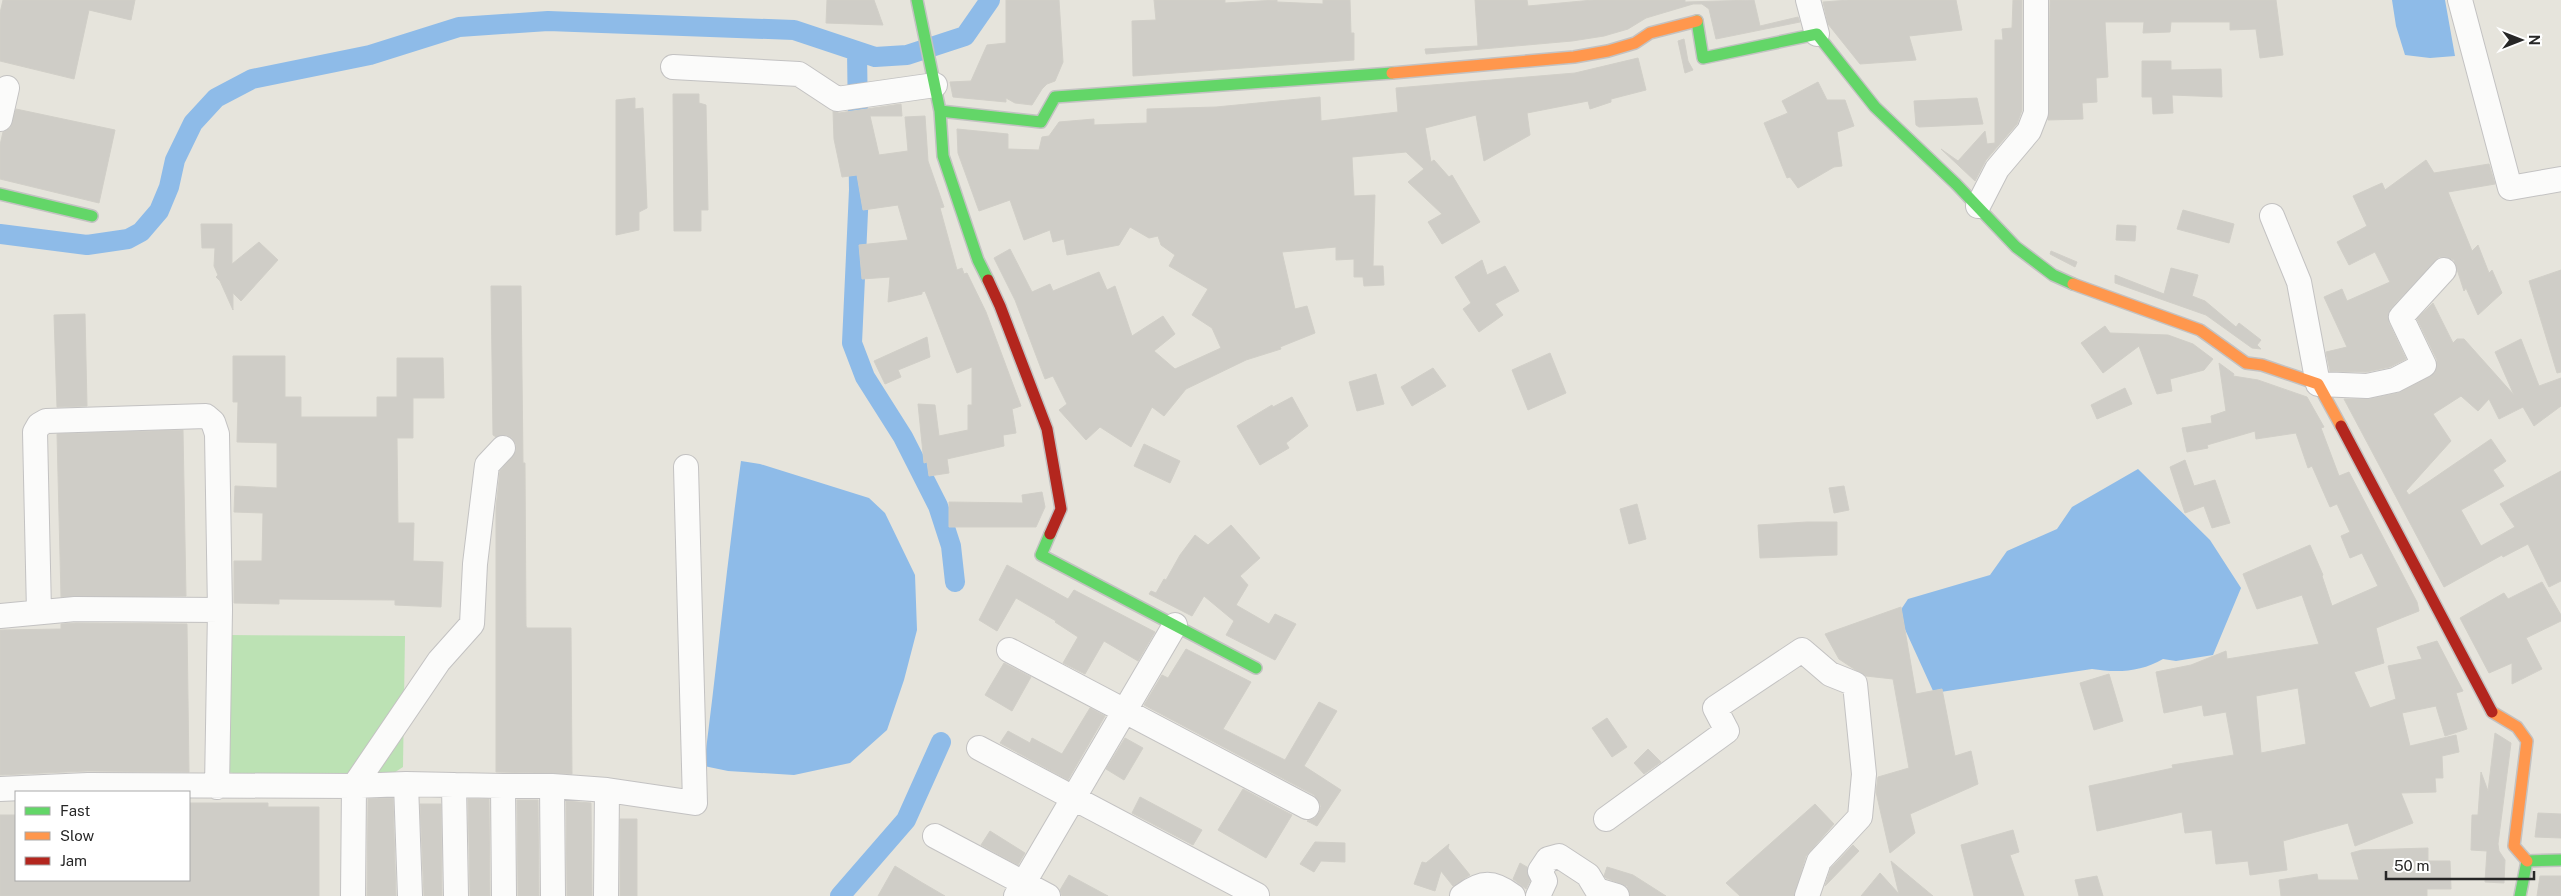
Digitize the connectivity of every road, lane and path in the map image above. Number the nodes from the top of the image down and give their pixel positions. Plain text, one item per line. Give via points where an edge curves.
1 (917, 0) edge
2 (1808, 0) edge
3 (2036, 0) edge
4 (2460, 0) edge
5 (1816, 34) junction
6 (672, 67) dead end
7 (934, 79) junction
8 (7, 88) dead end
9 (940, 111) junction
10 (0, 119) edge
11 (2561, 179) edge
12 (0, 194) edge
13 (1978, 206) junction
14 (92, 216) dead end
15 (2272, 216) dead end
16 (2444, 270) dead end
17 (2318, 384) junction
18 (503, 448) dead end
19 (686, 467) dead end
20 (220, 610) junction
21 (39, 612) junction
22 (0, 616) edge
23 (1175, 625) junction
24 (1009, 650) dead end
25 (1256, 668) dead end
26 (1125, 711) junction
27 (979, 748) dead end
28 (406, 784) junction
29 (454, 785) junction
30 (354, 786) junction
31 (503, 786) junction
32 (552, 786) junction
33 (217, 787) junction
34 (0, 789) edge
35 (607, 790) junction
36 (1074, 798) junction
37 (1307, 807) dead end
38 (1606, 819) dead end
39 (935, 836) dead end
40 (2561, 860) edge
41 (2527, 861) junction
42 (1019, 889) edge
43 (1257, 895) dead end
44 (352, 896) edge
45 (410, 896) edge
46 (456, 896) edge
47 (504, 896) edge
48 (552, 896) edge
49 (606, 896) edge
50 (1048, 896) edge
51 (1462, 896) edge
52 (1513, 896) edge
53 (1538, 896) edge
54 (1617, 896) edge
55 (1807, 896) edge
56 (2520, 896) edge

1 - 7 street
2 - 5 street
3 - 13 street via 2036,113 2029,131 1997,170
4 - 11 street via 2510,188
5 - 9 street via 1703,58 1697,19 1650,33 1608,51 1574,57 1054,96 1041,122
5 - 13 street via 1875,107
6 - 7 street via 799,74 837,99 872,96
7 - 9 street
8 - 10 street
9 - 23 street via 946,165 978,260 1000,306 1047,429 1061,509 1041,554
12 - 14 street
13 - 17 street via 2016,247 2053,275 2200,330 2246,363
15 - 17 street via 2299,282
16 - 17 street via 2401,316 2424,364 2395,380 2366,386
17 - 41 street via 2492,711 2500,719 2518,726 2525,734 2527,741 2514,846
18 - 30 street via 487,465 472,624 439,661
19 - 35 street via 695,803
20 - 21 street
20 - 21 street via 217,434 213,422 206,416 46,421 39,425 35,432
20 - 33 street
21 - 22 street
23 - 25 street
23 - 26 street
24 - 26 street
26 - 36 street
26 - 37 street
27 - 36 street
28 - 29 street
28 - 30 street
28 - 45 street
29 - 31 street
29 - 46 street
30 - 33 street
30 - 44 street
31 - 32 street
31 - 47 street
32 - 35 street
32 - 48 street
33 - 34 street via 88,785
35 - 49 street
36 - 42 street
36 - 43 street
38 - 55 street via 1728,731 1715,708 1802,650 1830,674 1855,684 1864,774 1860,817 1819,861
39 - 42 street
40 - 41 street
41 - 56 street
42 - 50 street
51 - 52 street via 1480,884 1494,885
53 - 54 street via 1546,881 1540,871 1548,859 1558,856 1588,875 1597,890

